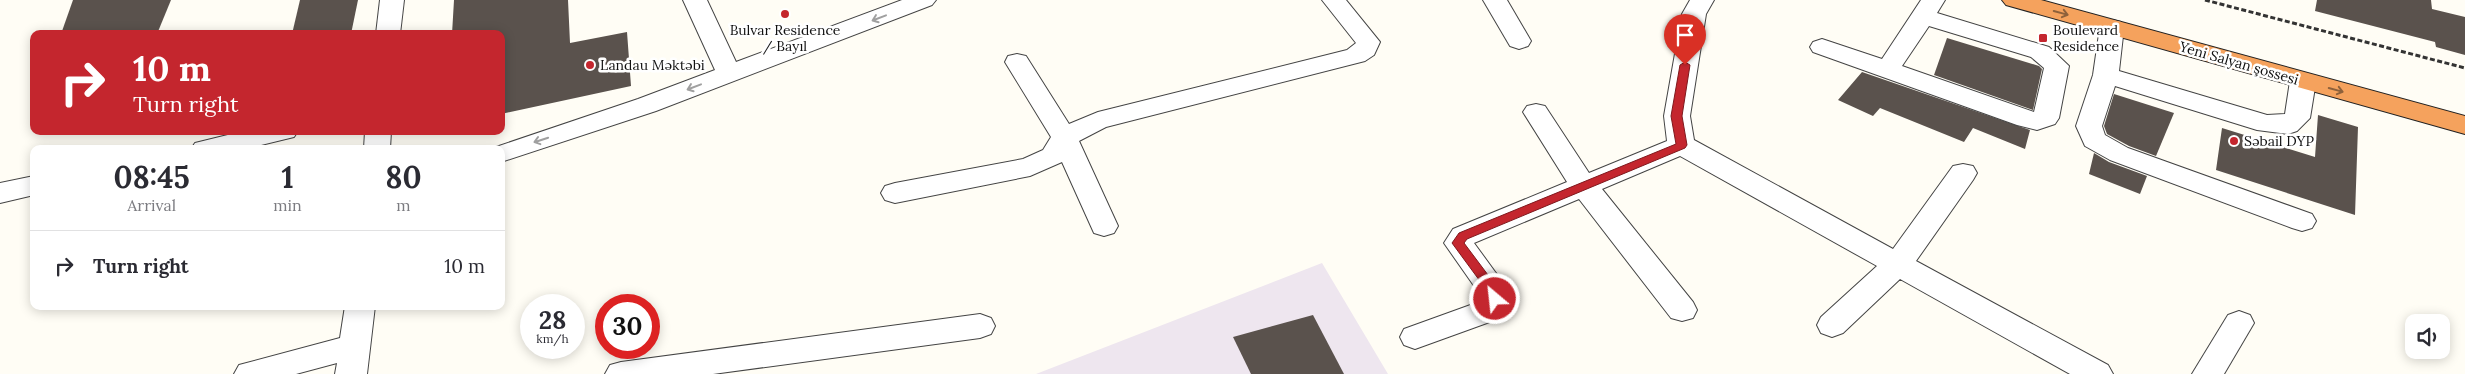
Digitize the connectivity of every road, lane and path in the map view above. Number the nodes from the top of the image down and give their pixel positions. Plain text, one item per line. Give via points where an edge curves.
1 (392, 0) edge
2 (695, 0) edge
3 (924, 0) edge
4 (1334, 0) edge
5 (1495, 0) edge
6 (1702, 0) edge
7 (2014, 0) edge
8 (2205, 0) edge
9 (1928, 8) edge
10 (2112, 27) junction
11 (388, 30) edge
12 (1519, 41) dead end
13 (1822, 47) dead end
14 (1017, 62) dead end
15 (1887, 68) junction
16 (2465, 68) edge
17 (730, 73) junction
18 (2106, 74) junction
19 (2303, 81) junction
20 (1536, 112) dead end
21 (2465, 125) edge
22 (267, 135) edge
23 (1064, 137) junction
24 (222, 145) edge
25 (1681, 145) junction
26 (505, 152) edge
27 (1964, 173) dead end
28 (30, 186) edge
29 (1584, 186) junction
30 (0, 193) edge
31 (894, 193) dead end
32 (2302, 221) dead end
33 (1104, 226) dead end
34 (1897, 265) junction
35 (359, 310) edge
36 (1682, 310) dead end
37 (2239, 323) dead end
38 (980, 326) dead end
39 (1832, 326) dead end
40 (1415, 337) dead end
41 (353, 360) edge
42 (250, 374) edge
43 (621, 374) edge
44 (2097, 374) edge
45 (2208, 374) edge

1 - 11 street
2 - 17 street
3 -> 17 street
4 - 23 street via 1368,42 1365,50 1356,56 1098,121
5 - 12 street
6 - 25 street via 1694,14 1677,116
7 -> 10 highway, Yeni Salyan şossesi
8 - 16 path
9 - 15 street
9 - 15 street via 2051,59 2057,66 2046,118 2037,121 2026,119
10 - 18 street
10 - 19 highway, Yeni Salyan şossesi
13 - 15 street
14 - 23 street
17 -> 26 street
18 - 19 street via 2266,124 2288,126 2297,118
18 - 32 street via 2089,126 2094,140 2119,154
19 -> 21 highway, Yeni Salyan şossesi
20 - 29 street
22 - 24 street
23 - 31 street via 1052,156 1030,167
23 - 33 street
25 - 29 street
25 - 34 street
27 - 34 street
28 - 30 street
29 - 36 street
29 - 40 street via 1463,236 1458,243 1494,291 1495,299 1487,311
34 - 39 street
34 - 44 street
35 - 41 street
37 - 45 street
38 - 43 street
41 - 42 street

